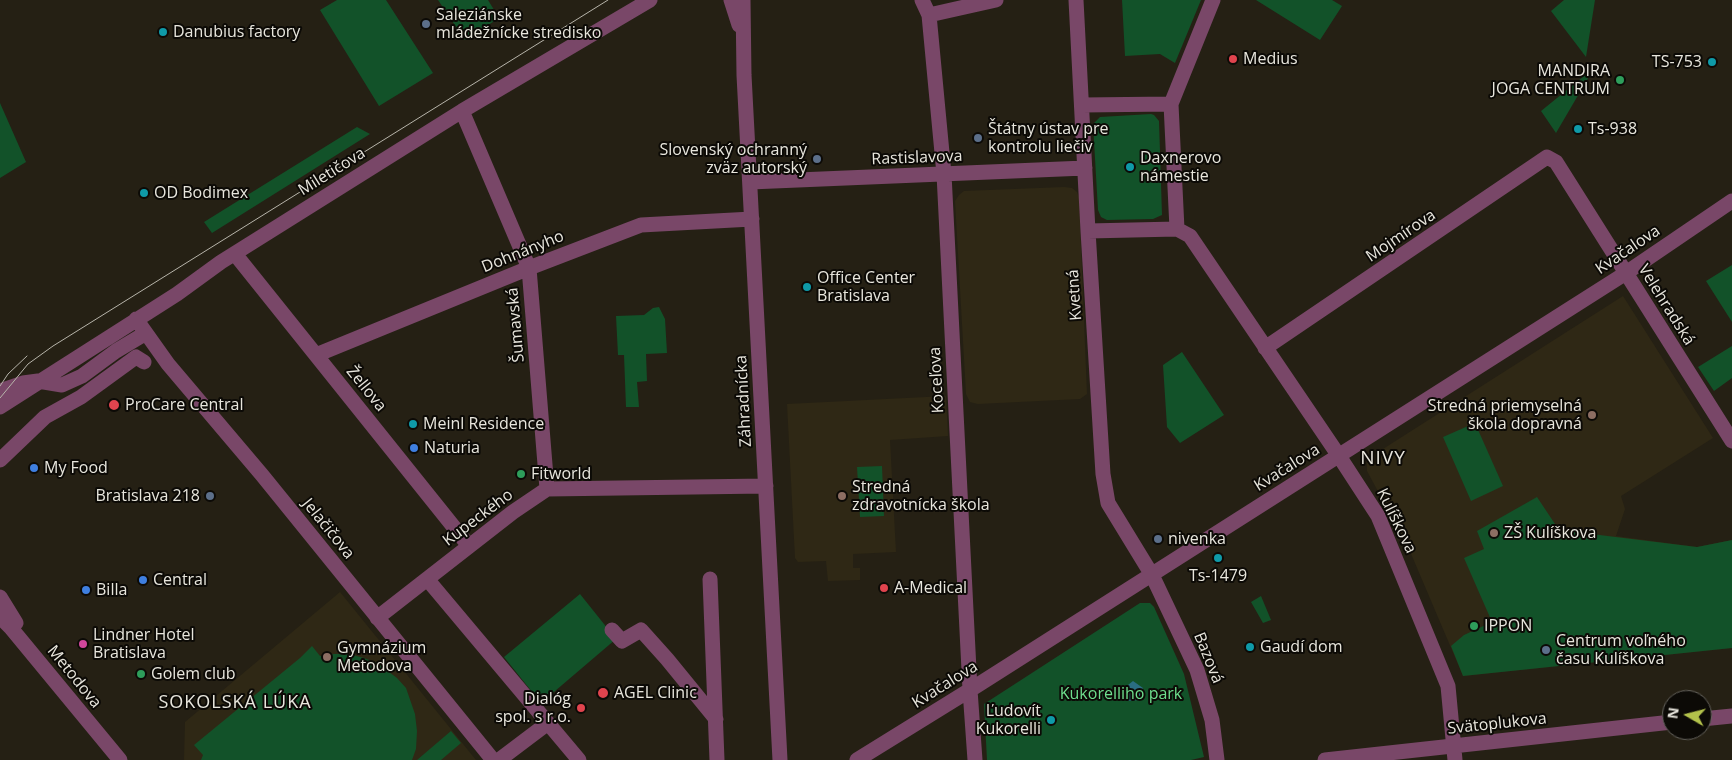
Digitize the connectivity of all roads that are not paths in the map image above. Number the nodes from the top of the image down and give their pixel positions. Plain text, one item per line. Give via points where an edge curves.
1 (650, 0) edge
2 (731, 0) edge
3 (743, 0) edge
4 (922, 0) edge
5 (996, 0) edge
6 (1076, 0) edge
7 (1213, 0) edge
8 (929, 15) junction
9 (743, 41) junction
10 (1171, 104) junction
11 (1082, 105) junction
12 (462, 112) junction
13 (1556, 162) joint
14 (1085, 168) junction
15 (944, 174) junction
16 (750, 182) junction
17 (1732, 201) edge
18 (752, 220) junction
19 (1177, 229) junction
20 (1088, 231) junction
21 (235, 254) junction
22 (528, 268) junction
23 (1626, 273) junction
24 (136, 319) junction
25 (146, 333) junction
26 (1265, 348) junction
27 (316, 355) junction
28 (144, 362) dead end
29 (38, 381) junction
30 (0, 391) edge
31 (0, 407) edge
32 (1732, 440) edge
33 (1339, 456) junction
34 (0, 460) edge
35 (766, 486) junction
36 (547, 489) junction
37 (469, 546) junction
38 (1152, 575) junction
39 (427, 579) junction
40 (710, 580) dead end
41 (0, 596) edge
42 (0, 617) edge
43 (377, 618) junction
44 (16, 624) dead end
45 (612, 630) dead end
46 (970, 690) junction
47 (1732, 716) edge
48 (1712, 718) edge
49 (716, 719) junction
50 (1662, 723) edge
51 (548, 724) junction
52 (1454, 753) edge
53 (116, 756) edge
54 (493, 760) edge
55 (499, 760) edge
56 (579, 760) edge
57 (717, 760) edge
58 (780, 760) edge
59 (857, 760) edge
60 (975, 760) edge
61 (1217, 760) edge
62 (1325, 760) edge

1 - 12 street, Miletičova
2 - 9 street, Záhradnícka
3 - 9 street, Záhradnícka
4 - 8 street, Koceľova
5 - 8 street
6 - 11 street, Kvetná
7 - 10 street
8 - 15 street, Koceľova
9 - 16 street, Záhradnícka
10 - 11 street
10 - 19 street
11 - 14 street, Kvetná
12 - 21 street, Miletičova
12 - 22 street, Šumavská
13 - 23 street, Velehradská
13 - 26 street, Mojmírova via 1547,157
14 - 15 street, Rastislavova
14 - 20 street, Kvetná
15 - 16 street, Rastislavova
15 - 46 street, Koceľova
16 - 18 street, Záhradnícka
17 - 23 street, Kvačalova
18 - 22 street, Dohnányho via 641,225
18 - 35 street, Záhradnícka
19 - 20 street
19 - 26 street, Kulíškova via 1190,236
20 - 38 street, Kvetná via 1103,474 1108,503
21 - 24 street, Miletičova
21 - 27 street, Žellova
22 - 27 street, Dohnányho
22 - 36 street, Šumavská
23 - 32 street, Velehradská
23 - 33 street, Kvačalova
24 - 25 street, Jelačičova
24 - 29 street, Miletičova
25 - 29 street via 82,376 62,385
25 - 43 street, Jelačičova
26 - 33 street, Kulíškova
27 - 37 street, Žellova
28 - 34 street via 136,357 81,397 45,417
29 - 30 street, Miletičova
29 - 31 street, Miletičova
33 - 38 street, Kvačalova
33 - 52 street, Kulíškova via 1378,516 1435,652 1448,686
35 - 36 street
35 - 58 street, Záhradnícka
36 - 37 street, Kupeckého
37 - 39 street, Kupeckého
38 - 46 street, Kvačalova
38 - 61 street, Bazová via 1197,670 1212,720
39 - 43 street, Kupeckého
39 - 51 street
40 - 49 street
41 - 44 street
42 - 53 street, Metodova
43 - 54 street, Jelačičova
45 - 49 street via 622,641 641,630
46 - 59 street, Kvačalova
46 - 60 street, Koceľova
47 - 48 street
49 - 57 street
50 - 52 street, Svätoplukova
51 - 55 street
51 - 56 street
52 - 62 street, Svätoplukova

